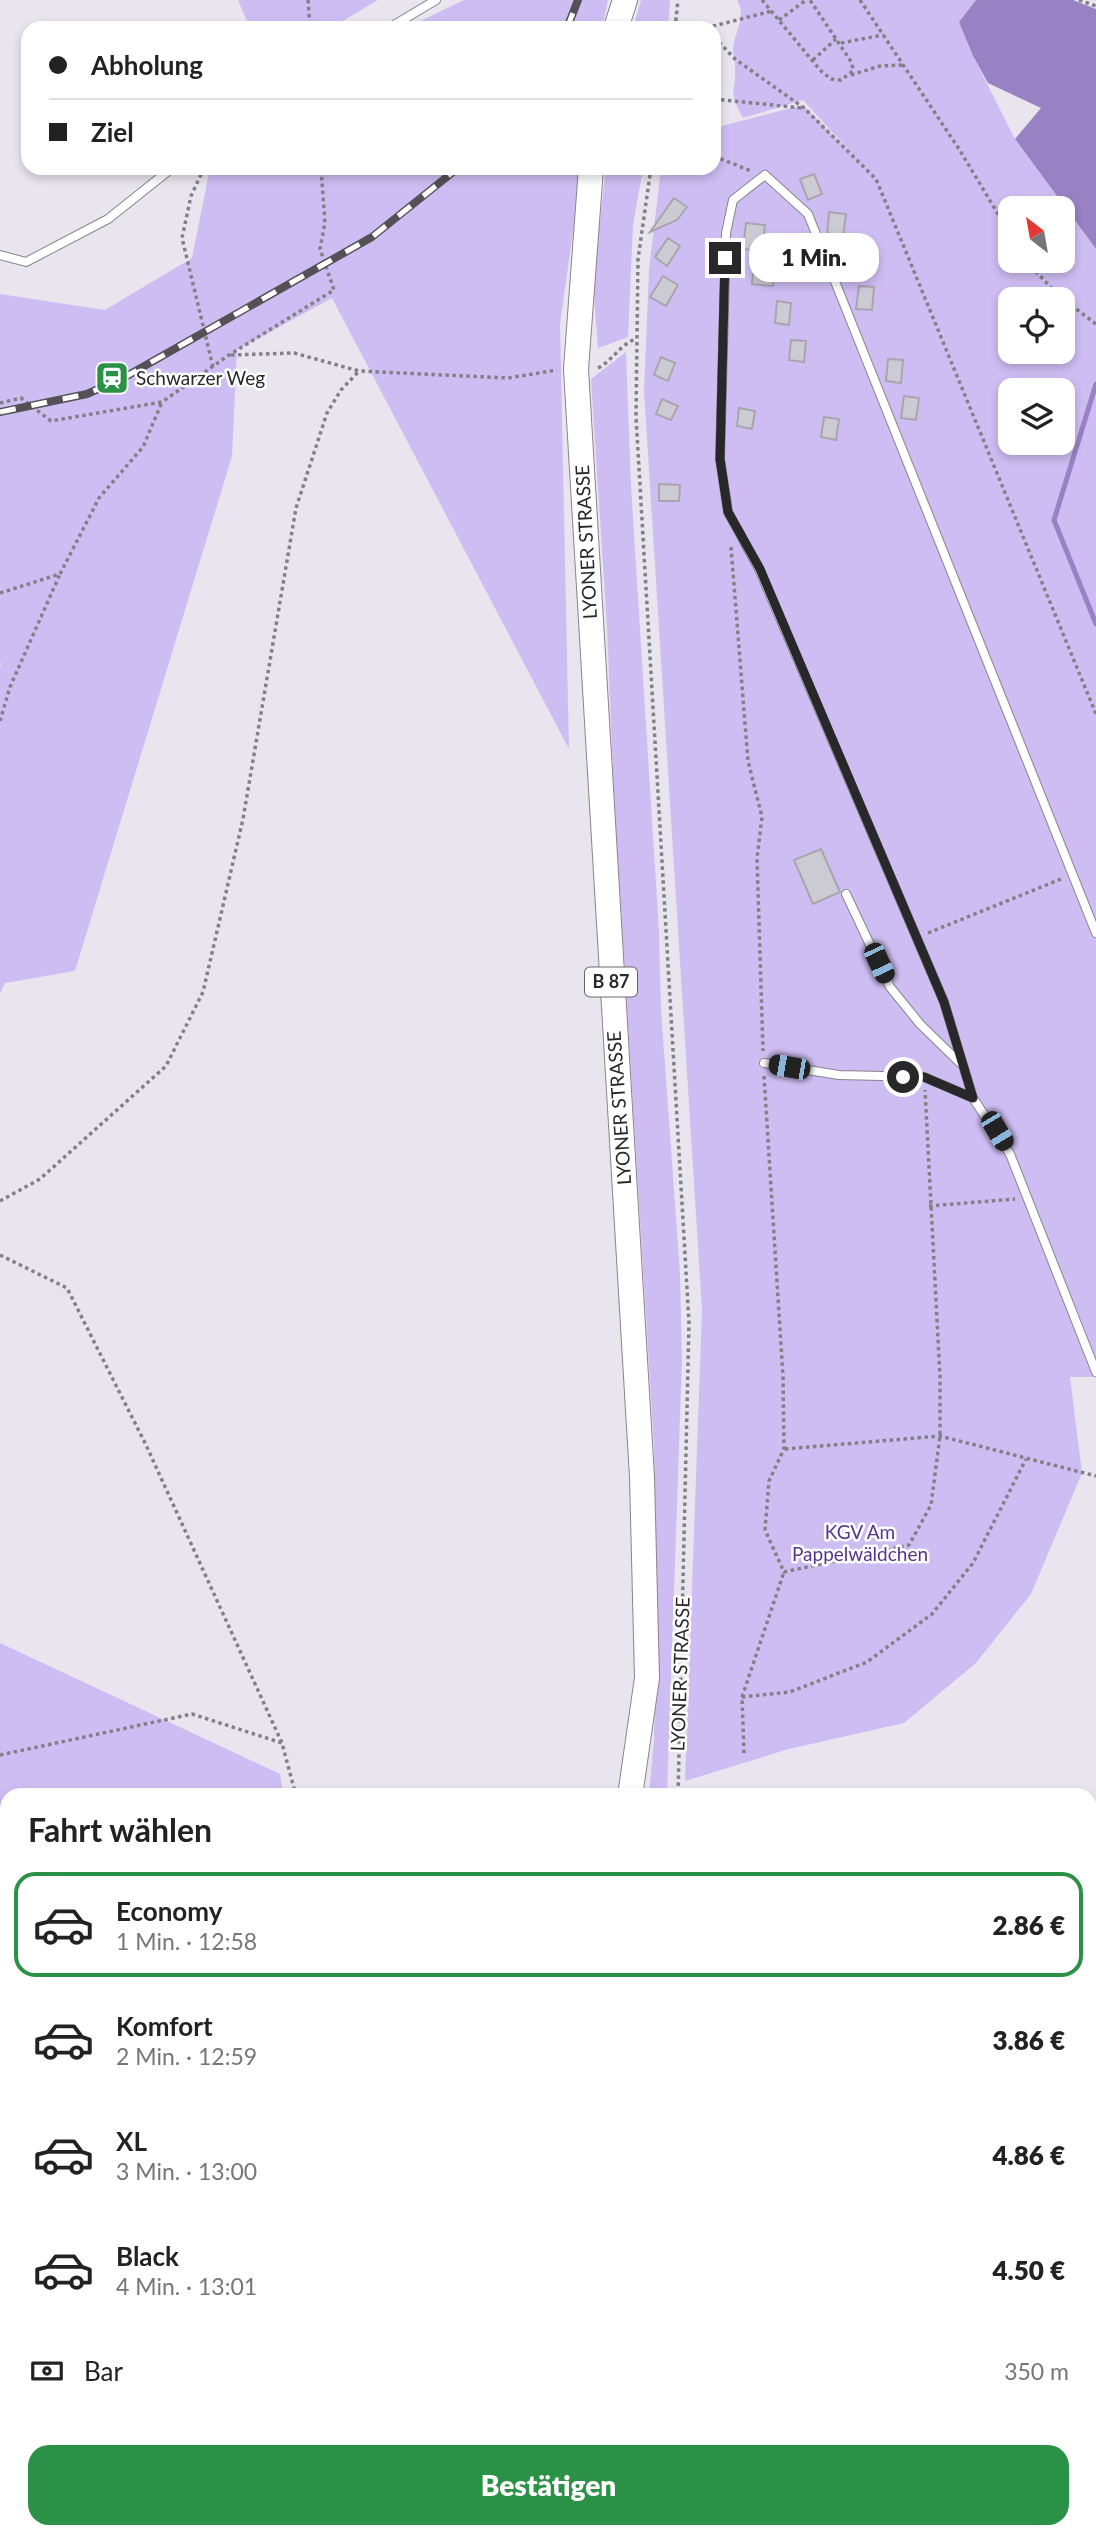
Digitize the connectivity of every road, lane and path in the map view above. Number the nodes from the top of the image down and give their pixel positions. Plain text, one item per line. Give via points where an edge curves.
1 (308, 0) edge
2 (436, 0) edge
3 (625, 0) edge
4 (678, 0) edge
5 (762, 0) edge
6 (808, 0) edge
7 (860, 0) edge
8 (1079, 0) edge
9 (1096, 6) edge
10 (772, 11) junction
11 (779, 20) junction
12 (310, 21) edge
13 (401, 21) edge
14 (619, 21) edge
15 (676, 21) edge
16 (721, 24) edge
17 (883, 35) junction
18 (836, 38) junction
19 (721, 44) edge
20 (840, 44) junction
21 (813, 60) junction
22 (903, 65) junction
23 (849, 76) junction
24 (721, 100) edge
25 (804, 108) junction
26 (721, 159) edge
27 (163, 175) edge
28 (201, 175) edge
29 (322, 175) edge
30 (590, 175) edge
31 (650, 175) edge
32 (765, 175) junction
33 (998, 214) edge
34 (0, 255) edge
35 (1037, 273) edge
36 (1096, 324) edge
37 (636, 339) junction
38 (229, 355) junction
39 (213, 367) junction
40 (560, 369) dead end
41 (592, 369) dead end
42 (359, 371) junction
43 (162, 402) junction
44 (0, 403) edge
45 (728, 512) junction
46 (60, 574) junction
47 (0, 593) edge
48 (1096, 714) edge
49 (0, 721) edge
50 (1073, 874) junction
51 (846, 894) dead end
52 (934, 930) dead end
53 (1096, 933) edge
54 (764, 1063) junction
55 (962, 1065) junction
56 (924, 1077) junction
57 (973, 1098) junction
58 (1029, 1198) junction
59 (0, 1201) edge
60 (929, 1206) junction
61 (0, 1255) edge
62 (1096, 1372) edge
63 (940, 1436) junction
64 (785, 1449) junction
65 (1026, 1459) junction
66 (1096, 1476) edge
67 (783, 1572) junction
68 (742, 1698) junction
69 (282, 1743) junction
70 (744, 1753) dead end
71 (0, 1755) edge
72 (294, 1788) edge
73 (631, 1788) edge
74 (678, 1788) edge

1 - 12 path
2 - 13 lane
3 - 14 main road
4 - 15 path
5 - 10 path
6 - 11 path
6 - 18 path
7 - 17 path
8 - 9 path
10 - 11 path
10 - 16 path
11 - 21 path
17 - 20 path
17 - 22 path
18 - 20 path
18 - 21 path
19 - 25 path
20 - 23 path via 852,63
21 - 23 path via 831,79
22 - 23 path via 880,66
22 - 33 path
24 - 25 path
25 - 48 path via 876,179
26 - 32 path
27 - 34 lane via 108,219 26,262
28 - 39 path via 182,238
29 - 38 path via 325,223 320,249 334,290
30 - 73 main road, LYONER STRASSE / B 87 via 576,369 642,1477 647,1678
31 - 37 path, LYONER STRASSE via 638,259
32 - 45 lane via 733,200 726,233 720,459
32 - 50 lane via 808,214
35 - 36 path
37 - 41 path
37 - 74 path, LYONER STRASSE via 636,416 690,1323
38 - 39 path
38 - 42 path via 294,354
39 - 43 path
40 - 42 path via 508,378
42 - 59 path via 327,413 296,508 243,819 203,992 166,1066 40,1179
43 - 44 path via 51,421 21,398
43 - 46 path via 143,447 99,498
45 - 54 path via 748,761 762,817 757,858
45 - 55 lane via 760,569 923,951
46 - 47 path
46 - 49 path via 10,687
50 - 52 path
50 - 53 lane
51 - 55 lane via 890,987
54 - 56 lane via 839,1076
54 - 64 path
55 - 57 lane
56 - 57 lane
56 - 60 path
57 - 58 lane via 1010,1154
58 - 60 path
58 - 62 lane
60 - 63 path
61 - 69 path via 67,1287 146,1445
63 - 64 path
63 - 65 path
63 - 67 path via 931,1506 909,1545
64 - 67 path via 769,1481 765,1530
65 - 66 path
65 - 68 path via 972,1563 932,1614 867,1662 790,1692
67 - 68 path
68 - 70 path
69 - 71 path via 192,1714
69 - 72 path

